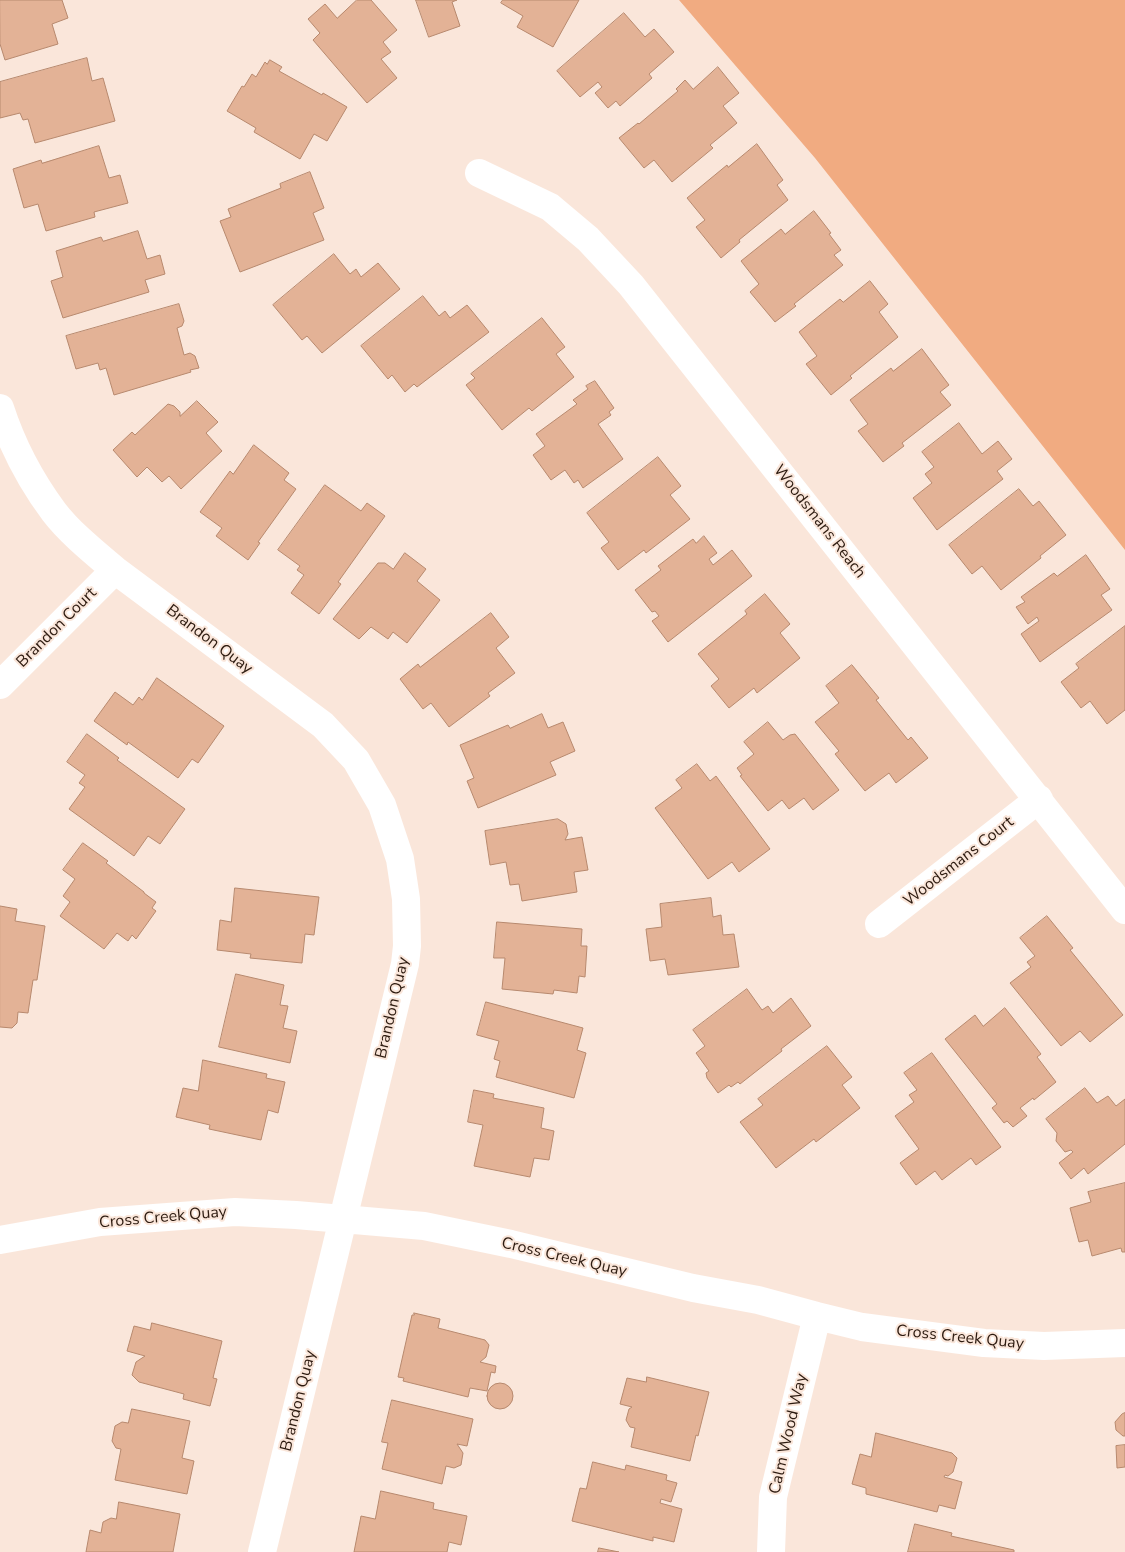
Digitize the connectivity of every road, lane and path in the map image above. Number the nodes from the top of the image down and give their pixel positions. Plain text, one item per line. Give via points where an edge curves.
1 (479, 172) dead end
2 (0, 408) edge
3 (115, 570) junction
4 (0, 685) edge
5 (1039, 799) junction
6 (1125, 910) edge
7 (879, 924) dead end
8 (342, 1219) junction
9 (0, 1240) edge
10 (817, 1316) junction
11 (1125, 1343) edge
12 (262, 1552) edge
13 (771, 1552) edge

1 - 5 street, Woodsmans Reach via 550,207 588,238 631,284
2 - 3 street, Brandon Quay via 26,470 55,514
3 - 4 street, Brandon Court
3 - 8 street, Brandon Quay via 323,725 356,760 382,805 400,859 406,899 407,946
5 - 6 street, Woodsmans Reach
5 - 7 street, Woodsmans Court
8 - 9 street, Cross Creek Quay via 235,1212 100,1222
8 - 10 street, Cross Creek Quay via 424,1226
8 - 12 street, Brandon Quay
10 - 11 street, Cross Creek Quay via 862,1327 984,1343 1044,1346
10 - 13 street, Calm Wood Way via 773,1497

